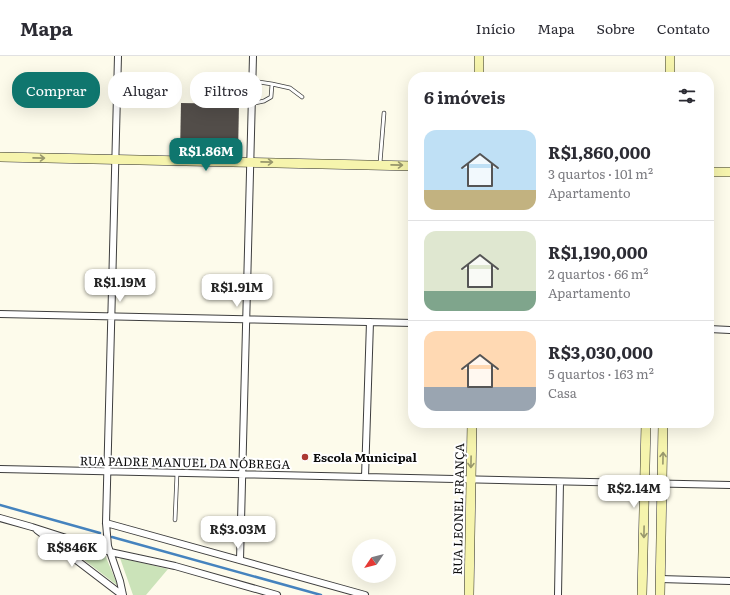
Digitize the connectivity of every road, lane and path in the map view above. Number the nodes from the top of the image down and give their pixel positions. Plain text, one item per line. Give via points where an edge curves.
1 (118, 56) edge
2 (253, 56) edge
3 (479, 56) edge
4 (670, 56) edge
5 (252, 72) edge
6 (479, 72) edge
7 (670, 72) edge
8 (262, 82) edge
9 (272, 84) junction
10 (302, 97) dead end
11 (262, 102) edge
12 (252, 108) edge
13 (384, 113) dead end
14 (0, 157) edge
15 (115, 159) junction
16 (250, 162) junction
17 (380, 165) junction
18 (408, 166) edge
19 (714, 172) edge
20 (730, 172) edge
21 (0, 314) edge
22 (111, 316) junction
23 (246, 319) junction
24 (370, 322) junction
25 (408, 323) edge
26 (714, 329) edge
27 (730, 330) edge
28 (472, 428) edge
29 (646, 428) edge
30 (663, 428) edge
31 (0, 469) edge
32 (107, 472) junction
33 (177, 473) junction
34 (242, 475) junction
35 (365, 477) junction
36 (471, 480) junction
37 (560, 482) junction
38 (645, 484) junction
39 (662, 484) junction
40 (730, 485) edge
41 (0, 518) edge
42 (175, 520) dead end
43 (106, 523) junction
44 (32, 527) junction
45 (110, 552) junction
46 (240, 560) junction
47 (660, 579) junction
48 (730, 581) edge
49 (123, 595) edge
50 (277, 595) edge
51 (365, 595) edge
52 (469, 595) edge
53 (558, 595) edge
54 (642, 595) edge
55 (660, 595) edge

1 - 15 street
2 - 5 street
3 - 6 main road
4 - 7 main road
8 - 9 lane
9 - 10 lane via 290,88
9 - 11 lane via 271,97
12 - 16 street
13 - 17 lane
14 -> 15 main road
15 - 16 main road
15 - 22 street
16 -> 17 main road
16 - 23 street
17 -> 18 main road
19 - 20 main road
21 - 22 street
22 - 23 street
22 - 32 street
23 - 24 street
23 - 34 street
24 - 25 street
24 - 35 street
26 - 27 street
28 -> 36 main road, RUA LEONEL FRANÇA
29 - 38 main road
39 -> 30 main road
31 - 32 street, RUA PADRE MANUEL DA NÓBREGA
32 - 33 street, RUA PADRE MANUEL DA NÓBREGA
32 - 43 street
33 - 34 street, RUA PADRE MANUEL DA NÓBREGA
33 - 42 lane
34 - 35 street, RUA PADRE MANUEL DA NÓBREGA
34 - 46 street
35 - 36 street, RUA PADRE MANUEL DA NÓBREGA
36 - 37 street, RUA PADRE MANUEL DA NÓBREGA
36 - 52 main road, RUA LEONEL FRANÇA
37 - 38 street, RUA PADRE MANUEL DA NÓBREGA
37 - 53 street
38 - 39 street, RUA PADRE MANUEL DA NÓBREGA
38 -> 54 main road
39 - 40 street, RUA PADRE MANUEL DA NÓBREGA
39 - 47 main road
41 - 44 street
43 - 45 street
43 - 46 street
44 - 45 street
44 - 49 street
45 - 49 street
45 - 50 street via 175,566
46 - 51 street
47 - 48 street
47 - 55 main road

